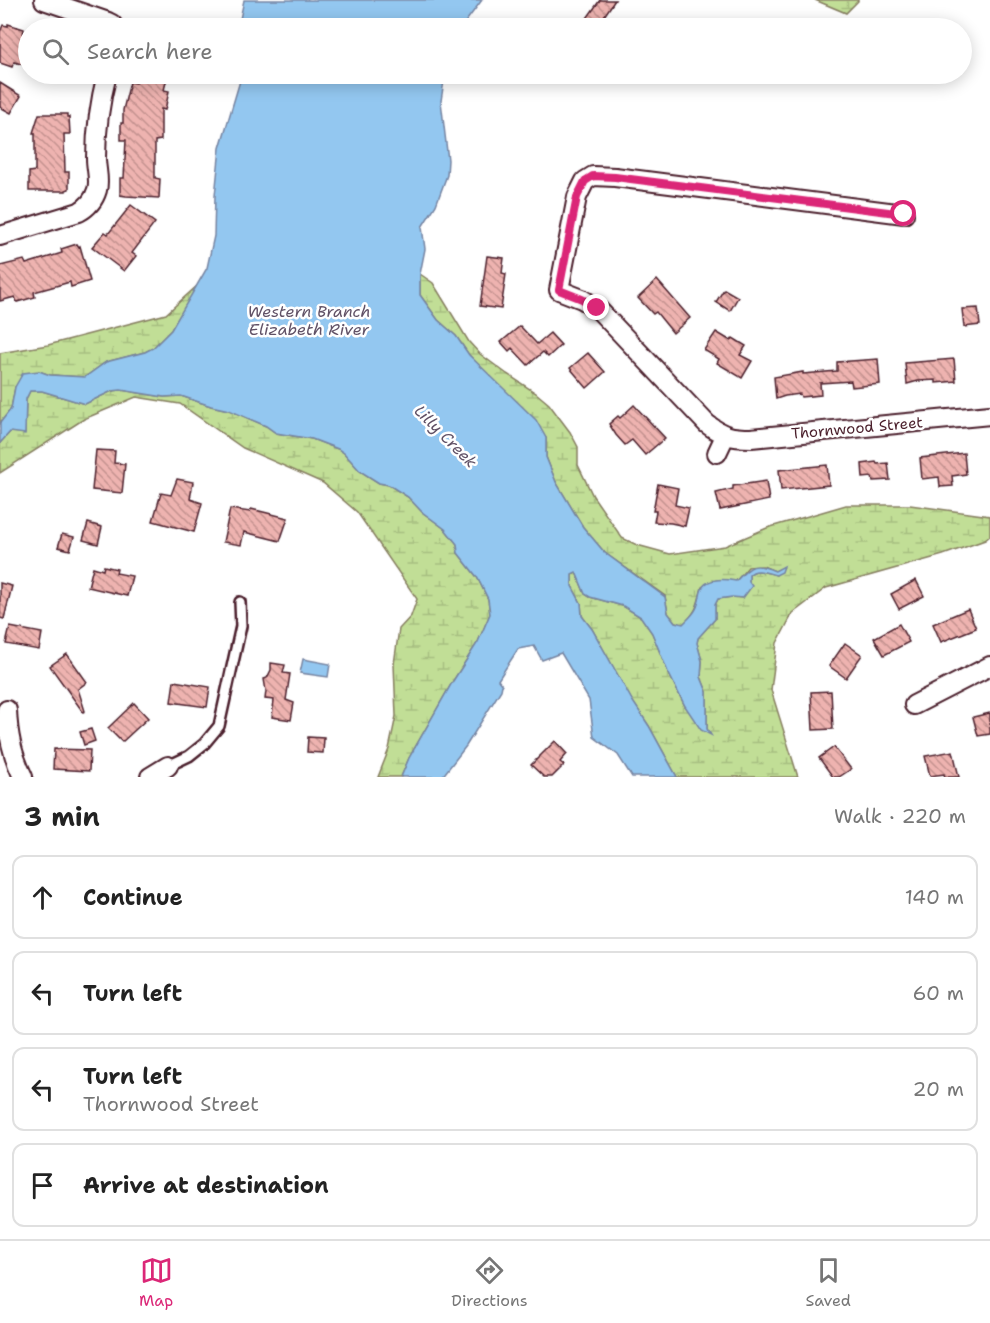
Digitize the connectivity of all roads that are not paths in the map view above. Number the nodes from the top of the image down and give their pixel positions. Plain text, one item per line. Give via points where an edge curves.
1 (44, 0) edge
2 (96, 18) edge
3 (105, 84) edge
4 (904, 214) dead end
5 (0, 236) edge
6 (990, 415) edge
7 (725, 436) junction
8 (717, 453) dead end
9 (240, 602) dead end
10 (990, 666) edge
11 (914, 705) dead end
12 (7, 710) dead end
13 (168, 766) joint
14 (23, 777) edge
15 (150, 777) edge

1 - 2 street
3 - 5 street via 98,118 98,180 93,199 80,212
4 - 7 street via 615,177 593,176 585,181 577,197 559,290 597,308 706,424
6 - 7 street, Thornwood Street via 751,438
7 - 8 street
9 - 13 lane via 241,626 219,726 189,756
10 - 11 street
12 - 14 street via 8,733
13 - 15 street

